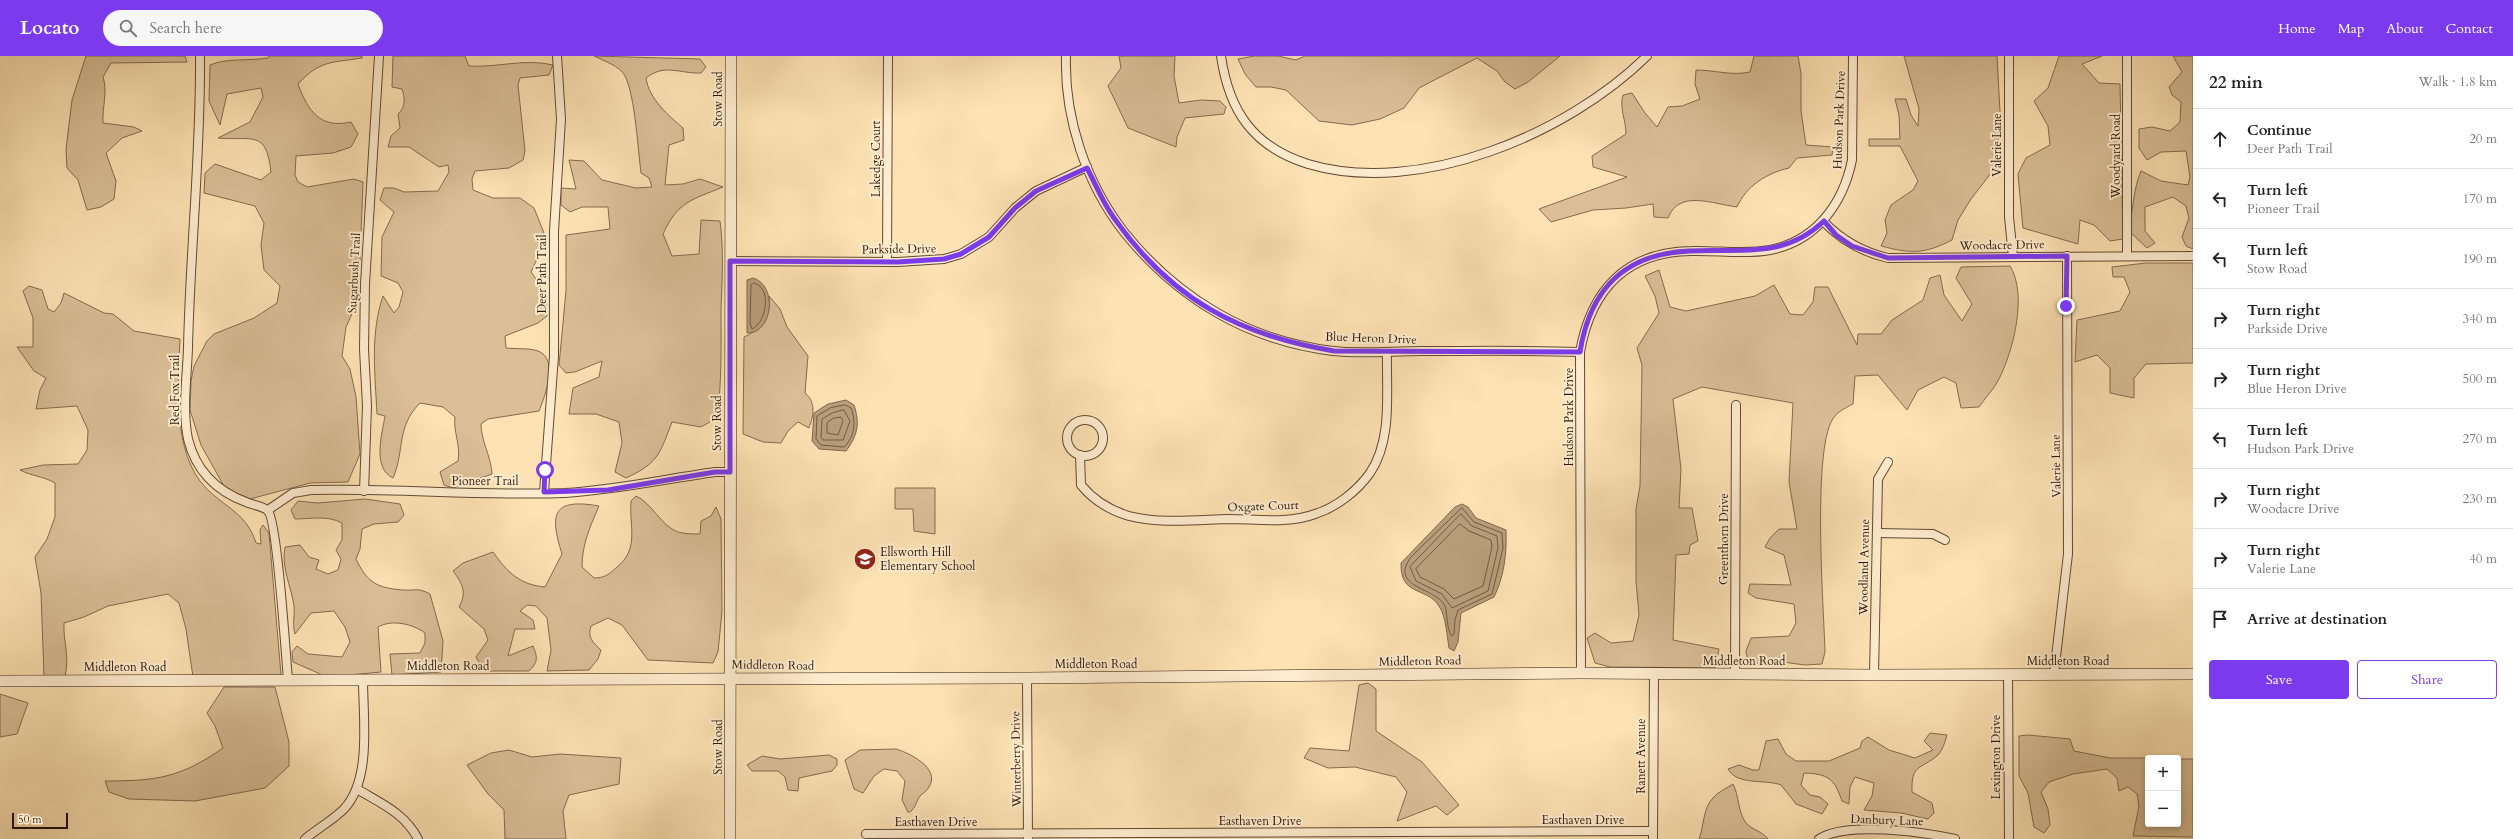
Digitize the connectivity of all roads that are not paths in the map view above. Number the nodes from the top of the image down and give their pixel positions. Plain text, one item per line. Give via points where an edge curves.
1 (200, 56) edge
2 (379, 56) edge
3 (557, 56) edge
4 (731, 56) edge
5 (888, 56) edge
6 (1066, 56) edge
7 (1221, 56) edge
8 (1647, 56) edge
9 (1853, 56) edge
10 (2009, 56) edge
11 (2127, 56) edge
12 (1087, 168) junction
13 (1824, 221) junction
14 (2067, 256) junction
15 (2127, 256) junction
16 (2193, 256) edge
17 (2013, 257) junction
18 (730, 261) junction
19 (887, 262) junction
20 (1387, 352) junction
21 (1580, 352) junction
22 (1736, 405) dead end
23 (1080, 455) junction
24 (1888, 462) dead end
25 (730, 472) junction
26 (364, 491) junction
27 (544, 492) junction
28 (268, 510) junction
29 (1877, 533) junction
30 (1945, 540) dead end
31 (1580, 673) junction
32 (1654, 673) junction
33 (1735, 674) junction
34 (2008, 674) junction
35 (2054, 674) junction
36 (2193, 674) edge
37 (1874, 675) junction
38 (730, 678) junction
39 (1027, 678) junction
40 (288, 680) junction
41 (363, 680) junction
42 (0, 681) edge
43 (357, 788) junction
44 (866, 834) dead end
45 (1653, 835) edge
46 (1028, 836) edge
47 (1305, 836) edge
48 (305, 839) edge
49 (418, 839) edge
50 (730, 839) edge
51 (1820, 839) edge
52 (1955, 839) edge
53 (2009, 839) edge

1 - 28 street, Red Fox Trail via 200,113 186,380 187,434 198,464 210,481 234,498
2 - 26 street, Sugarbush Trail via 365,284 364,348 367,406
3 - 27 street, Deer Path Trail via 560,119 554,231 554,356
4 - 18 street, Stow Road
5 - 19 street, Lakedge Court
6 - 12 street, Blue Heron Drive via 1070,109
7 - 8 street via 1232,99 1246,125 1262,141 1291,158 1322,168 1354,173 1419,170 1458,161 1512,142 1583,105
9 - 13 street, Hudson Park Drive via 1852,160 1843,193
10 - 17 street, Valerie Lane via 2009,217
11 - 15 street, Woodyard Road
12 - 19 street, Parkside Drive via 1036,191 1015,208 989,237 961,254 926,262
12 - 20 street, Blue Heron Drive via 1114,218 1136,247 1173,284 1212,312 1248,329 1294,344 1334,351
13 - 17 street, Woodacre Drive via 1836,235 1852,246 1888,258
13 - 21 street, Hudson Park Drive via 1792,242 1770,250 1675,252 1653,256 1637,263 1615,277 1597,298 1584,329
14 - 15 street, Woodacre Drive
14 - 17 street, Woodacre Drive
14 - 35 street, Valerie Lane via 2068,554
15 - 16 street, Woodacre Drive
18 - 19 street, Parkside Drive
18 - 25 street, Stow Road
20 - 21 street, Blue Heron Drive
20 - 23 street, Oxgate Court via 1385,426 1374,465 1361,483 1344,499 1314,515 1291,519 1172,520 1128,516 1106,507 1081,485
21 - 31 street, Hudson Park Drive
22 - 33 street, Greenthorn Drive
23 - 23 street via 1096,452 1102,443 1100,427 1090,421 1078,421 1067,436 1070,448
24 - 29 street, Woodland Avenue via 1878,480
25 - 27 street, Pioneer Trail via 715,472 608,490
25 - 38 street, Stow Road
26 - 27 street, Pioneer Trail via 486,494
26 - 28 street, Pioneer Trail via 311,490 293,493
28 - 40 street via 277,548
29 - 30 street via 1933,534
29 - 37 street, Woodland Avenue
31 - 32 street, Middleton Road
31 - 39 street, Middleton Road
32 - 33 street, Middleton Road
32 - 45 street, Ranett Avenue
33 - 37 street, Middleton Road
34 - 35 street, Middleton Road
34 - 37 street, Middleton Road
34 - 53 street, Lexington Drive
35 - 36 street, Middleton Road
38 - 39 street, Middleton Road
38 - 41 street, Middleton Road
38 - 50 street, Stow Road
39 - 46 street, Winterberry Drive
40 - 41 street, Middleton Road
40 - 42 street, Middleton Road
41 - 43 street via 363,762
43 - 48 street via 344,809
43 - 49 street via 406,821
44 - 46 street, Easthaven Drive
45 - 47 street, Easthaven Drive
46 - 47 street, Easthaven Drive
51 - 52 street, Danbury Lane via 1842,831 1903,830

